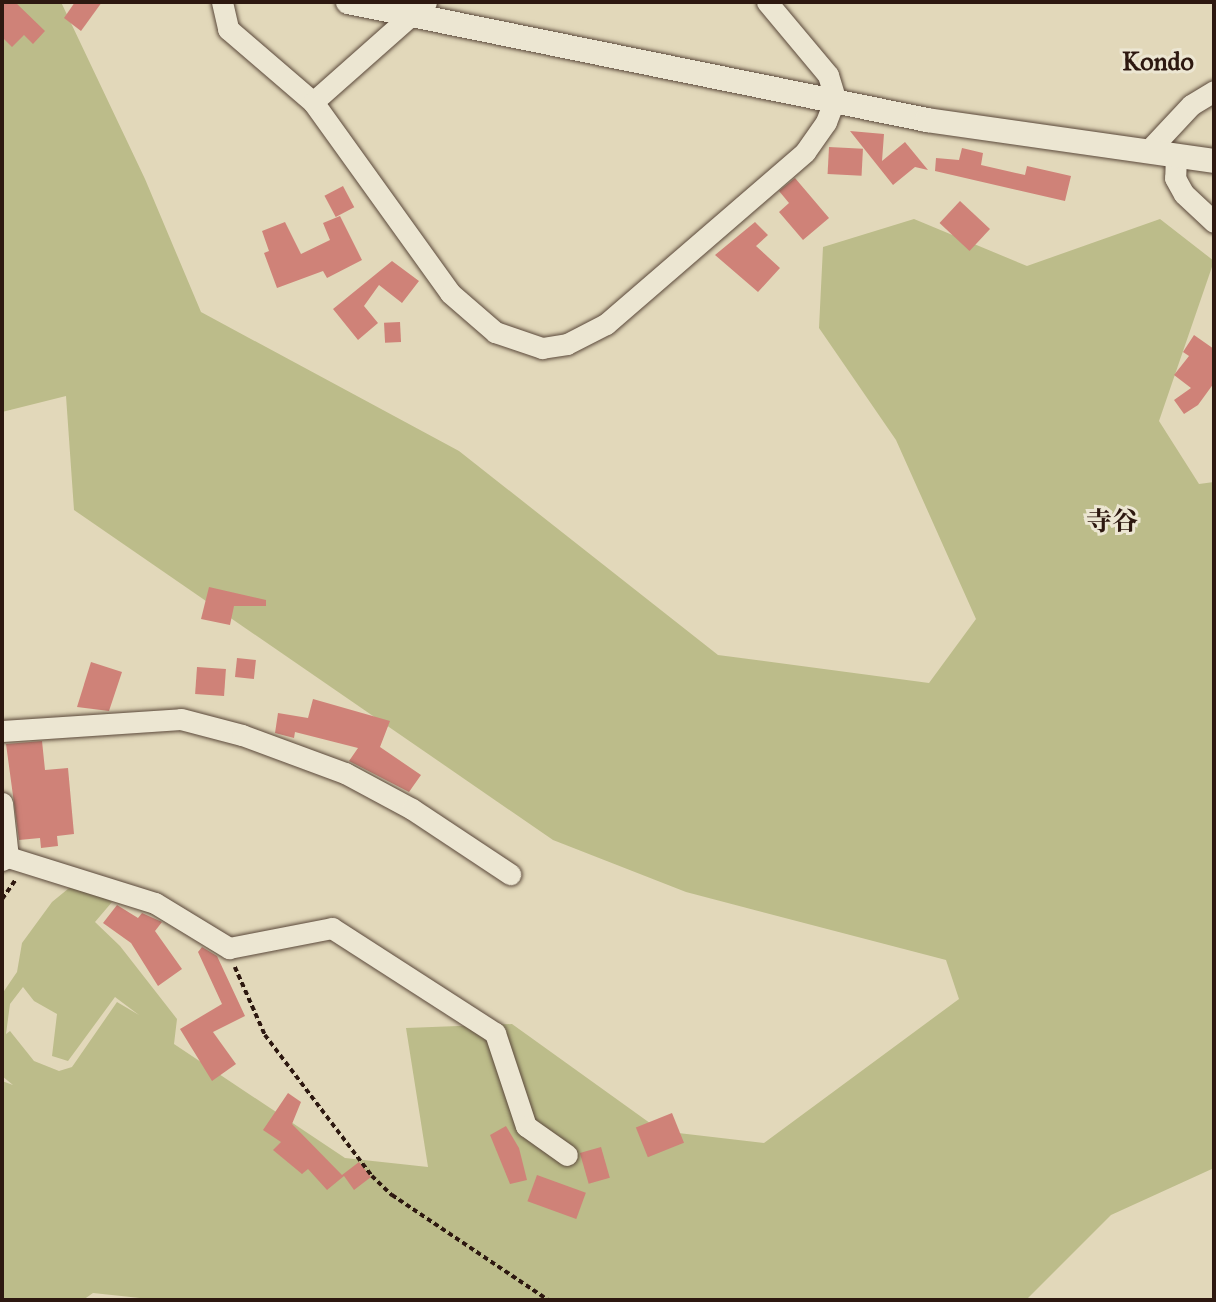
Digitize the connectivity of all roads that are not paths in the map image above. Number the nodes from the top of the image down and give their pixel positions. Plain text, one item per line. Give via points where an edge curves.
1 (222, 2) edge
2 (348, 2) edge
3 (767, 2) edge
4 (419, 8) edge
5 (1214, 91) edge
6 (835, 98) junction
7 (313, 102) junction
8 (1148, 151) junction
9 (1177, 155) junction
10 (1214, 161) edge
11 (1214, 222) edge
12 (2, 731) edge
13 (2, 803) edge
14 (5, 858) edge
15 (509, 874) dead end
16 (567, 1156) dead end

1 - 7 street via 228,29
2 - 4 street
3 - 6 street via 828,75
4 - 6 street
4 - 7 street
5 - 8 street via 1191,105
6 - 7 street via 806,152 606,324 567,344 542,348 495,332 450,293
6 - 8 street via 927,120
8 - 9 street
9 - 10 street
9 - 11 street via 1175,178 1184,194
12 - 15 street via 181,719 242,735 345,774 412,809
13 - 14 street
14 - 16 street via 155,903 229,948 332,929 495,1033 526,1126

